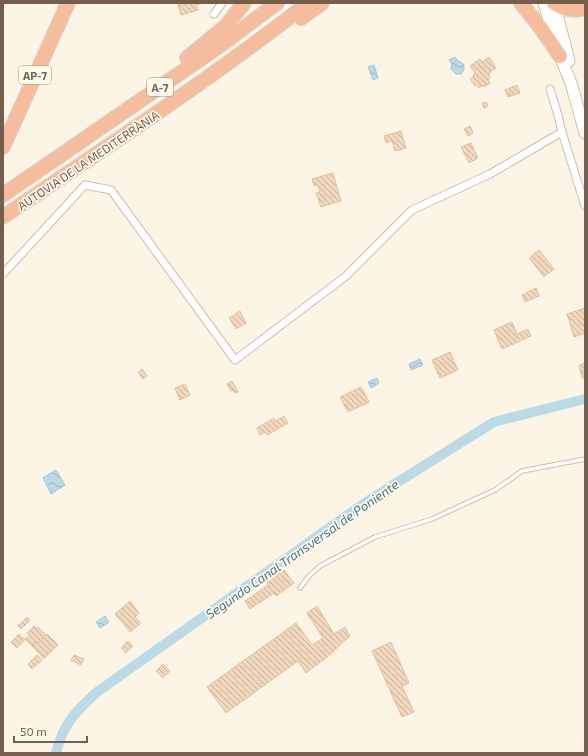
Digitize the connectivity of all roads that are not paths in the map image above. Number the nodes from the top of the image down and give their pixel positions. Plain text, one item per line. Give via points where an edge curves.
1 (68, 3) edge
2 (222, 3) edge
3 (244, 3) edge
4 (277, 3) edge
5 (308, 3) edge
6 (322, 3) edge
7 (521, 3) edge
8 (544, 3) edge
9 (554, 3) edge
10 (585, 8) edge
11 (214, 14) dead end
12 (270, 32) junction
13 (560, 56) junction
14 (571, 83) junction
15 (550, 89) dead end
16 (125, 111) junction
17 (562, 132) junction
18 (585, 133) edge
19 (3, 147) edge
20 (3, 195) edge
21 (585, 206) edge
22 (3, 217) edge
23 (3, 274) edge
24 (585, 459) edge
25 (300, 588) dead end

1 - 19 highway, AP-7
2 - 11 street
3 - 16 highway via 226,26 194,53 138,93
4 - 16 highway, AUTOVIA DE LA MEDITERRÀNIA / A-7
5 - 12 highway, AUTOVIA DE LA MEDITERRÀNIA / A-7
6 - 12 highway via 295,22
7 - 13 highway
8 - 13 street
9 - 10 highway via 572,10
9 - 14 street via 569,62
12 - 22 highway, AUTOVIA DE LA MEDITERRÀNIA / A-7 via 169,105
13 - 14 street
14 - 18 street
15 - 17 street
16 - 20 highway, AUTOVIA DE LA MEDITERRÀNIA / A-7
17 - 21 street
17 - 23 street via 490,174 412,210 346,276 235,360 111,190 85,185
24 - 25 lane via 522,471 496,490 432,519 375,537 320,566

